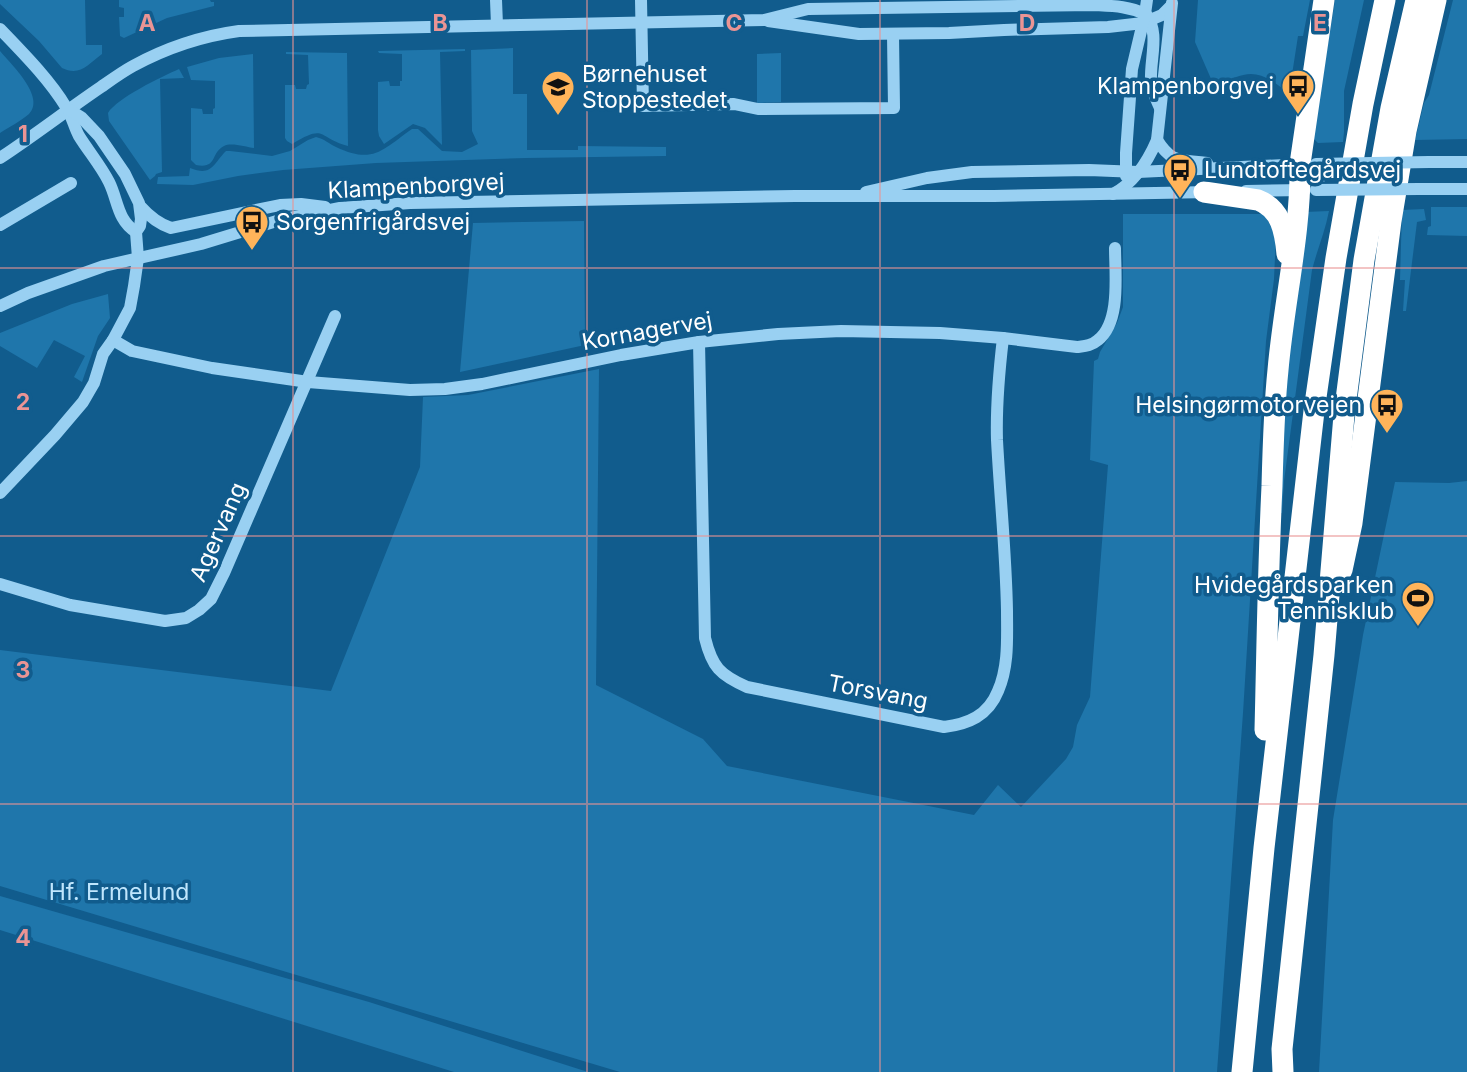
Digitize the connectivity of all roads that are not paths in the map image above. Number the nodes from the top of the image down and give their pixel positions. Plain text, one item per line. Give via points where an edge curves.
1 (496, 0) edge
2 (641, 0) edge
3 (1324, 0) edge
4 (1385, 0) edge
5 (1416, 0) edge
6 (1436, 0) edge
7 (1122, 3) edge
8 (1172, 3) edge
9 (1146, 14) edge
10 (764, 20) junction
11 (641, 23) junction
12 (496, 25) junction
13 (0, 29) edge
14 (893, 34) junction
15 (68, 109) junction
16 (1161, 110) junction
17 (1157, 140) junction
18 (0, 158) edge
19 (1467, 162) edge
20 (1236, 167) junction
21 (1312, 168) junction
22 (1131, 175) junction
23 (71, 183) dead end
24 (1467, 189) edge
25 (1308, 190) junction
26 (1204, 192) junction
27 (1143, 194) junction
28 (1113, 195) junction
29 (849, 196) junction
30 (140, 206) junction
31 (340, 208) junction
32 (0, 225) edge
33 (136, 232) junction
34 (1115, 248) dead end
35 (138, 258) junction
36 (1289, 278) junction
37 (0, 306) edge
38 (335, 316) dead end
39 (1003, 338) junction
40 (113, 340) junction
41 (699, 342) junction
42 (308, 382) junction
43 (0, 493) edge
44 (0, 584) edge
45 (1324, 654) junction
46 (1264, 848) junction
47 (1242, 1072) edge
48 (1281, 1072) edge

1 - 12 street
2 - 11 street
3 - 21 highway
4 - 46 highway via 1336,258 1314,411
5 - 45 highway via 1364,260 1344,415
6 - 45 highway via 1406,131 1352,523
7 - 9 street
7 - 10 street via 808,9
8 - 9 street via 1162,15
8 - 16 street
9 - 14 street via 1108,27
9 - 16 street via 1153,30 1152,86
9 - 22 street via 1132,69
10 - 11 street
10 - 14 street via 859,34
11 - 12 street
11 - 14 street via 643,106 894,107
12 - 15 street via 225,33 175,47 131,67
13 - 15 street
15 - 18 street
15 - 30 street via 99,136
15 - 33 street via 78,135 112,187 119,213
16 - 17 street
17 - 20 street via 1172,158
17 - 22 street
19 - 21 street, Klampenborgvej, bridge
20 - 21 street, Klampenborgvej
20 - 22 street, Klampenborgvej
21 - 25 highway
22 - 27 street
22 - 28 street
22 - 29 street, Klampenborgvej via 1089,170 972,172
23 - 32 street
24 - 25 street, Klampenborgvej, bridge
25 - 26 street, Klampenborgvej
25 - 36 highway
26 - 27 street, Klampenborgvej
26 - 36 highway via 1258,200 1275,212 1286,236
27 - 28 street, Klampenborgvej
28 - 29 street, Klampenborgvej
29 - 31 street, Klampenborgvej
30 - 31 street via 171,228 280,205
30 - 33 street
31 - 35 street, Klampenborgvej
33 - 35 street
34 - 39 street, Kornagervej via 1114,310 1100,339 1077,347
35 - 37 street, Klampenborgvej via 104,265
35 - 40 street via 130,308
36 - 46 highway via 1274,421
38 - 42 street, Agervang
39 - 41 street, Kornagervej via 841,331
39 - 41 street, Torsvang via 997,439 1007,648 999,690 991,705 977,718 944,727 747,687 731,680 709,656
40 - 42 street, Kornagervej via 132,351
40 - 43 street via 83,402
41 - 42 street, Kornagervej via 445,389
42 - 44 street, Agervang via 224,573 200,610 165,621 70,605
45 - 48 highway
46 - 47 highway

